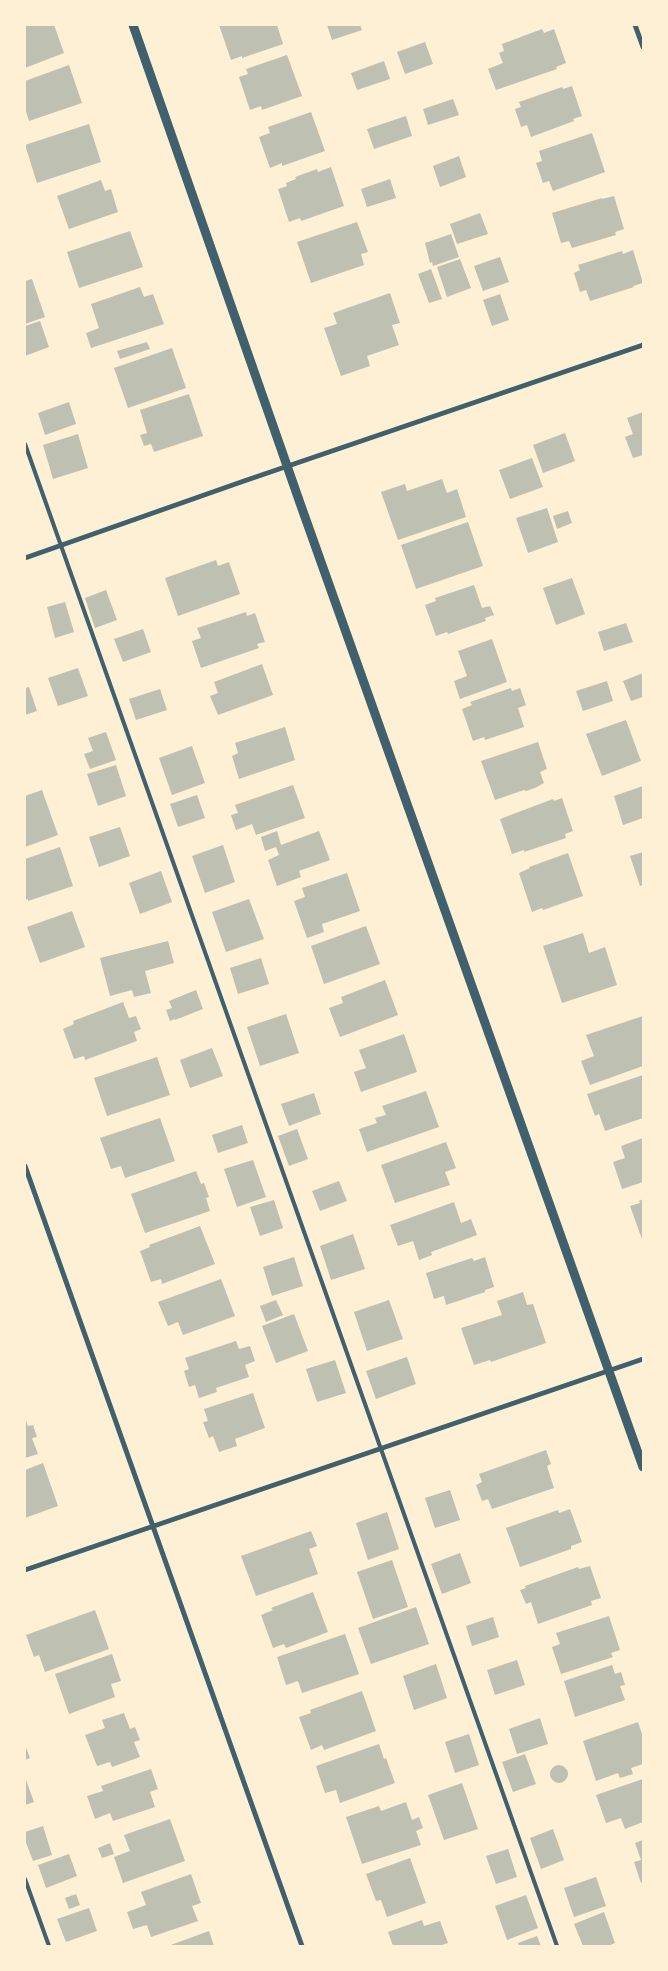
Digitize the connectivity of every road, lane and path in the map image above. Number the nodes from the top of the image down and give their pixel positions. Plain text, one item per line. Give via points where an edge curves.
1 (133, 25) edge
2 (635, 25) edge
3 (643, 47) edge
4 (643, 345) edge
5 (25, 444) edge
6 (288, 466) junction
7 (60, 546) junction
8 (25, 558) edge
9 (25, 1166) edge
10 (643, 1359) edge
11 (609, 1370) junction
12 (380, 1448) junction
13 (643, 1467) edge
14 (154, 1526) junction
15 (25, 1570) edge
16 (25, 1879) edge
17 (49, 1946) edge
18 (302, 1946) edge
19 (557, 1946) edge

1 - 6 street
2 - 3 street
4 - 6 street
5 - 7 lane
6 - 7 street
6 - 11 street
7 - 8 street
7 - 12 lane
9 - 14 street
10 - 11 street
11 - 12 street
11 - 13 street
12 - 14 street
12 - 19 lane
14 - 15 street
14 - 18 street
16 - 17 lane

